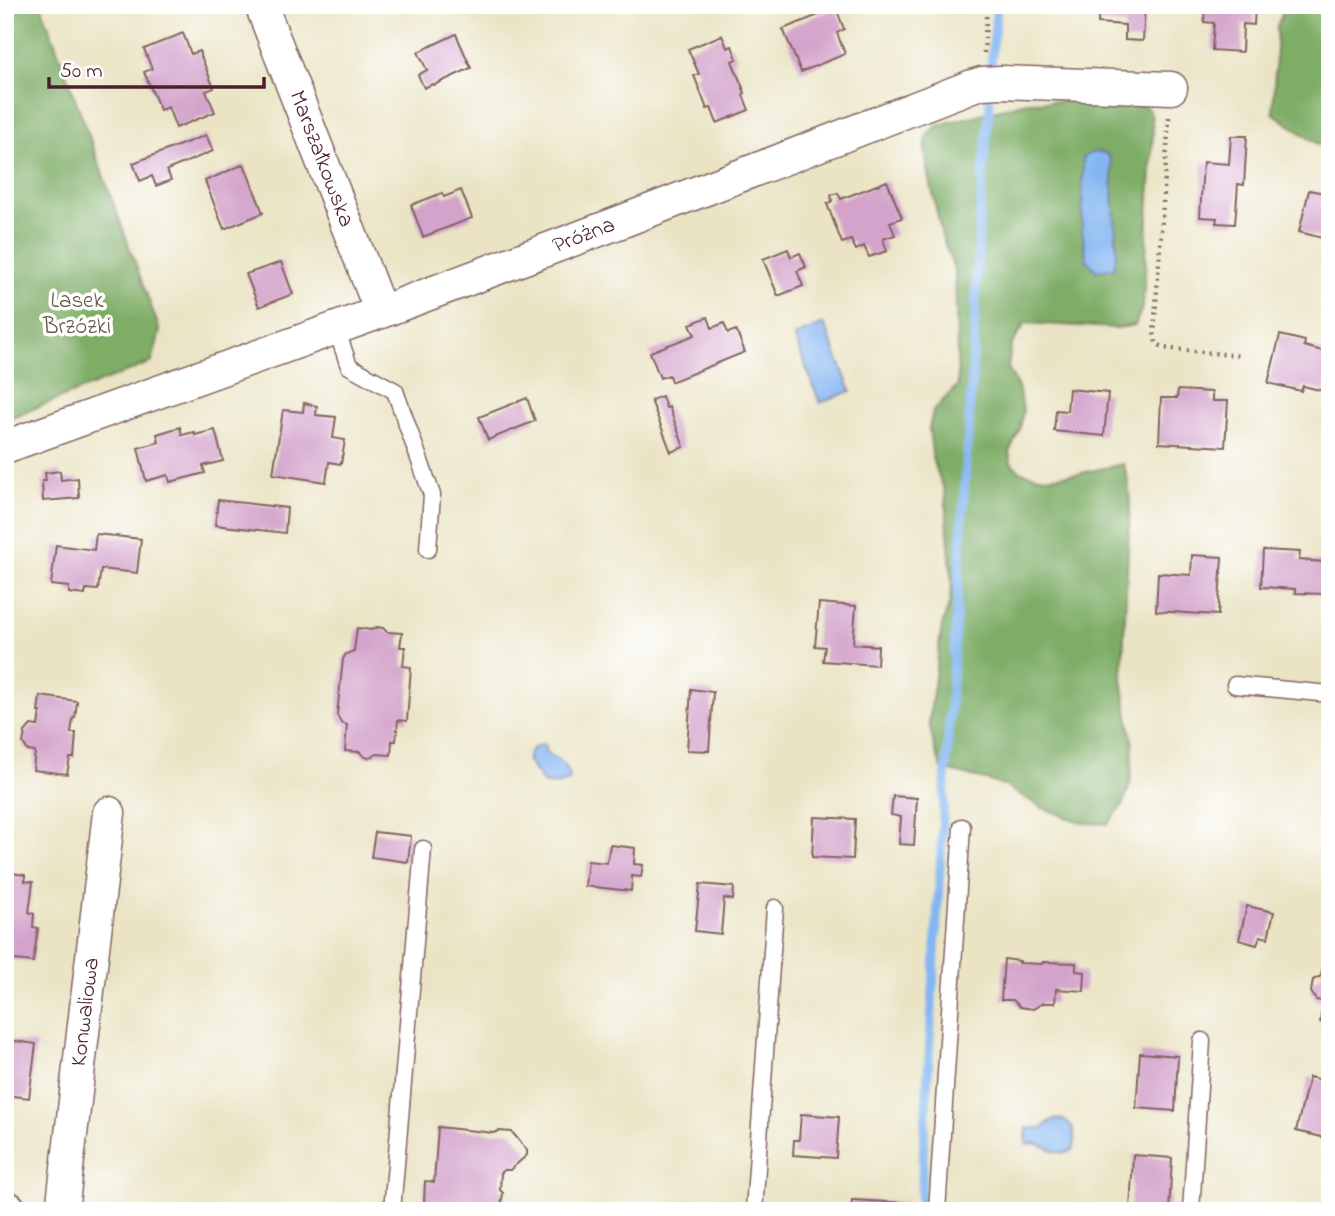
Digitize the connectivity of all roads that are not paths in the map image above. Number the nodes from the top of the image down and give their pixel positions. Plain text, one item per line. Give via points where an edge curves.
1 (261, 5) edge
2 (1171, 88) road end
3 (381, 312) junction
4 (336, 328) junction
5 (5, 447) edge
6 (428, 549) dead end
7 (1235, 685) dead end
8 (1330, 694) edge
9 (109, 813) dead end
10 (962, 827) dead end
11 (423, 849) dead end
12 (775, 908) dead end
13 (1202, 1041) dead end
14 (62, 1211) edge
15 (392, 1211) edge
16 (754, 1211) edge
17 (937, 1211) edge
18 (1191, 1211) edge

1 - 3 street, Marszałkowska
2 - 3 street, Próżna via 982,83
3 - 4 street, Próżna
4 - 5 street, Próżna
4 - 6 lane via 349,366 395,391 432,495
7 - 8 lane
9 - 14 street, Konwaliowa
10 - 17 lane
11 - 15 lane
12 - 16 lane
13 - 18 lane

